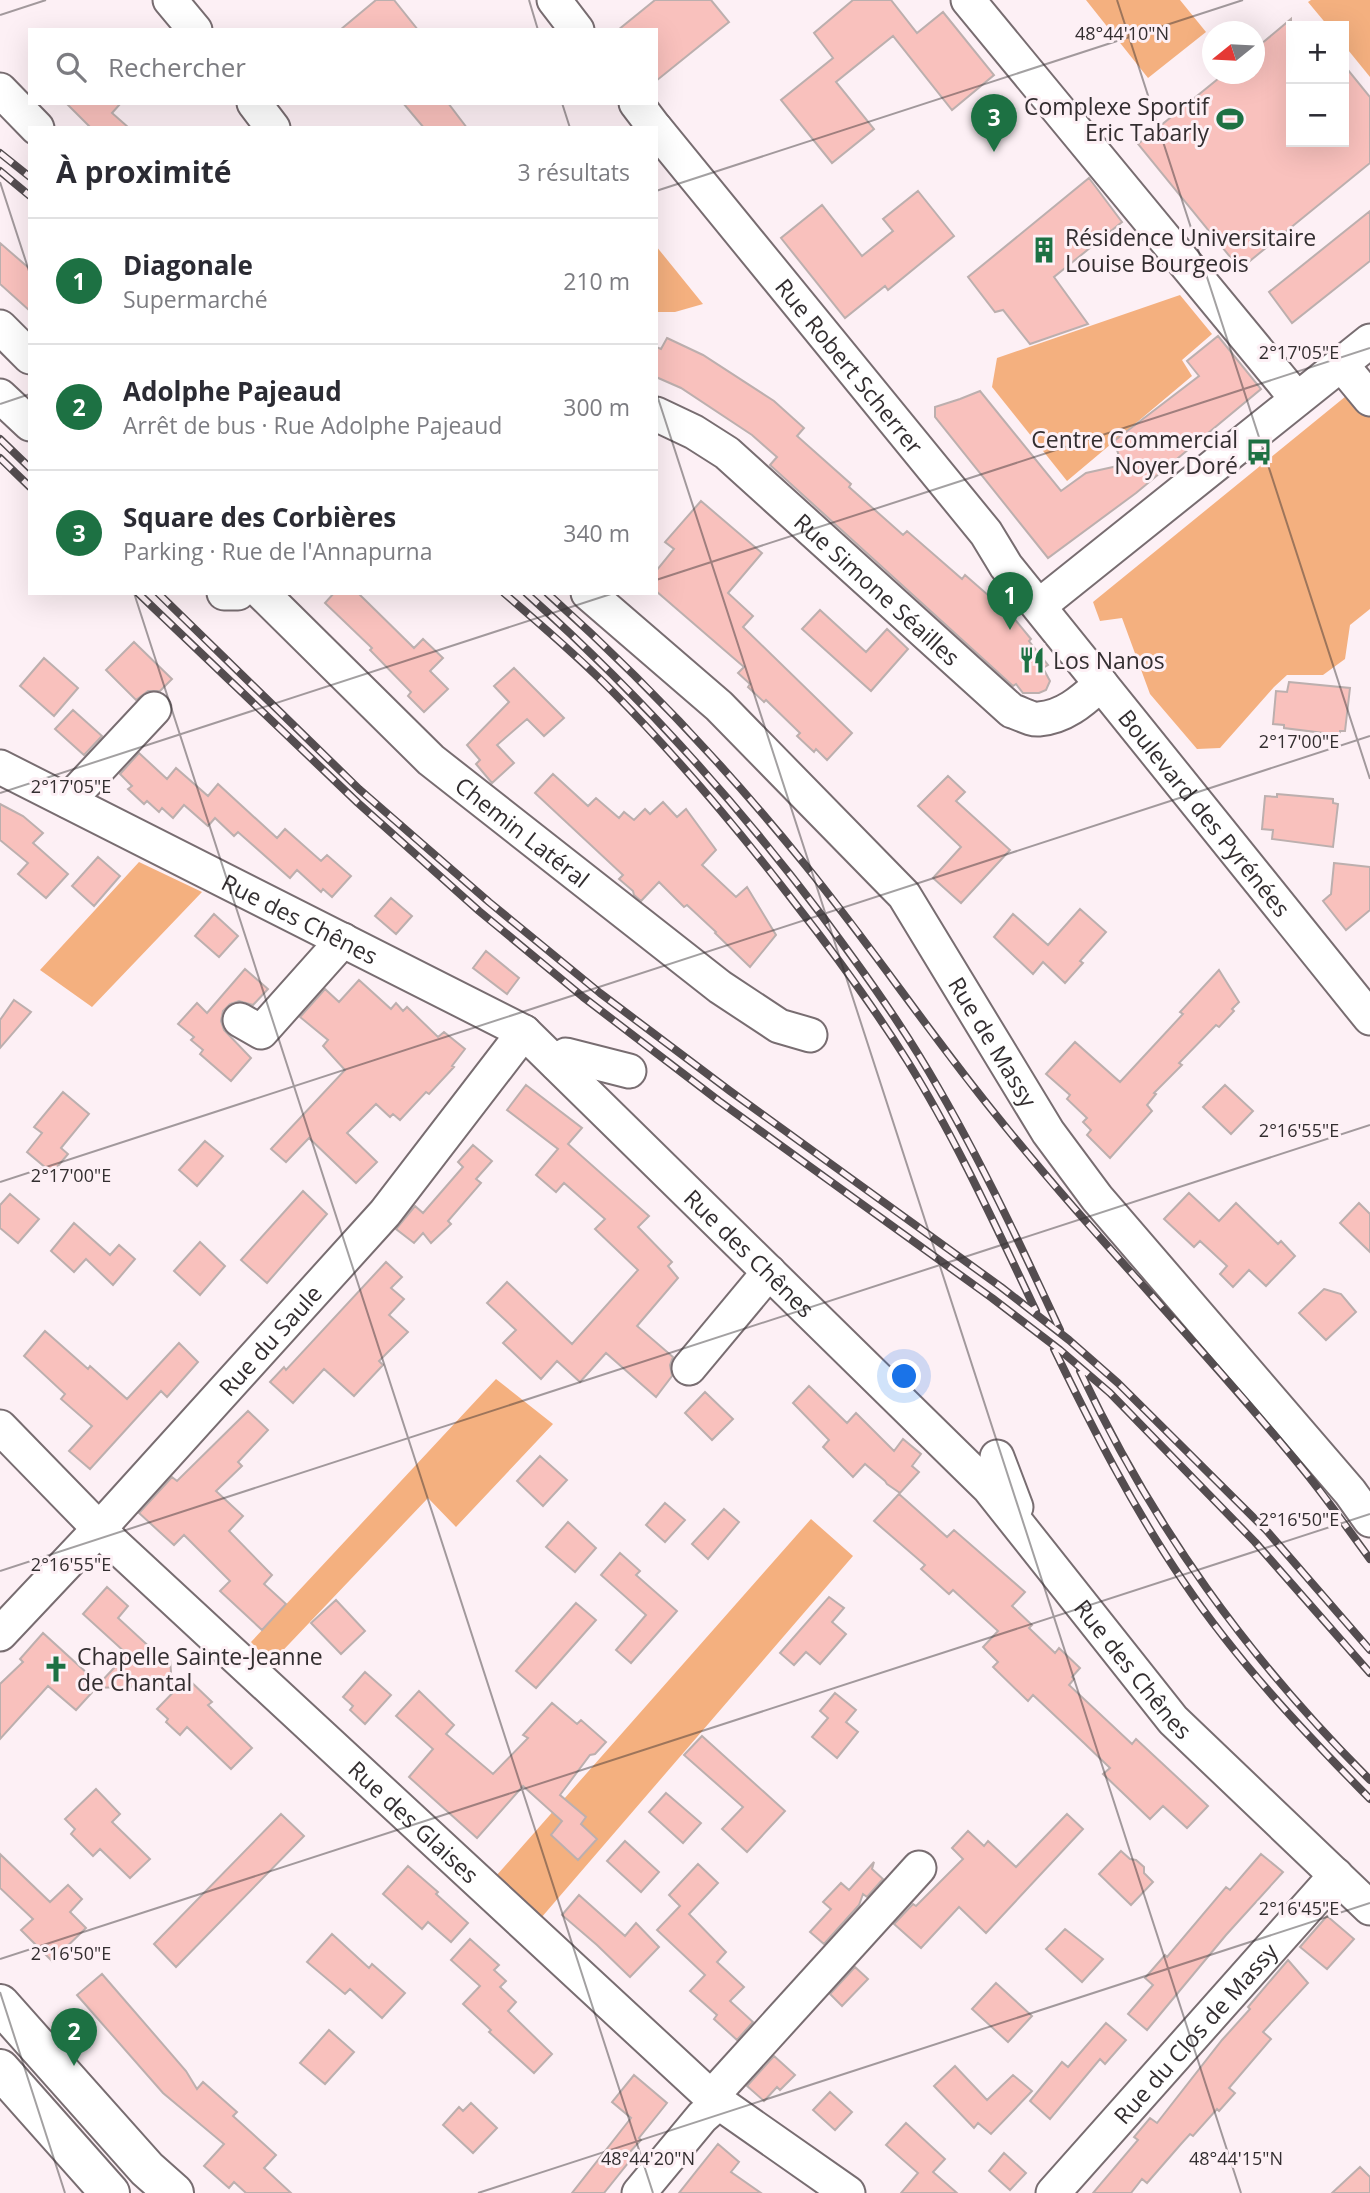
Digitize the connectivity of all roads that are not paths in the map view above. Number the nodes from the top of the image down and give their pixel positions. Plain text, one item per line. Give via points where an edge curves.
1 (170, 0) edge
2 (554, 0) edge
3 (968, 0) edge
4 (193, 28) edge
5 (575, 28) edge
6 (0, 90) edge
7 (256, 105) edge
8 (638, 105) edge
9 (35, 126) edge
10 (271, 126) edge
11 (654, 126) edge
12 (658, 130) edge
13 (0, 327) edge
14 (1370, 341) edge
15 (28, 355) edge
16 (1341, 364) junction
17 (0, 396) edge
18 (1297, 399) junction
19 (1370, 399) edge
20 (658, 415) edge
21 (28, 423) edge
22 (264, 595) edge
23 (590, 595) edge
24 (1039, 606) junction
25 (1101, 684) junction
26 (154, 709) dead end
27 (0, 767) edge
28 (68, 801) junction
29 (343, 940) junction
30 (1370, 1018) edge
31 (240, 1020) dead end
32 (524, 1032) junction
33 (810, 1035) dead end
34 (557, 1064) junction
35 (629, 1071) dead end
36 (769, 1272) junction
37 (689, 1368) dead end
38 (0, 1427) edge
39 (997, 1457) dead end
40 (1370, 1520) edge
41 (99, 1529) junction
42 (1026, 1534) junction
43 (0, 1634) edge
44 (919, 1868) dead end
45 (1336, 1875) junction
46 (1370, 1908) edge
47 (0, 2004) edge
48 (0, 2069) edge
49 (714, 2100) junction
50 (104, 2191) edge
51 (174, 2193) edge
52 (639, 2193) edge
53 (848, 2193) edge
54 (1053, 2193) edge

1 - 4 street
2 - 5 street
3 - 18 street
6 - 9 street
7 - 10 street
8 - 11 street, Rue Robert Scherrer
12 - 24 street, Rue Robert Scherrer via 986,533
13 - 15 street
14 - 16 street
16 - 18 street
16 - 19 street
17 - 21 street
18 - 24 street
20 - 25 street, Rue Simone Séailles via 727,453 1012,710 1037,720 1076,706
22 - 33 street, Chemin Latéral via 431,760 720,987 779,1026
23 - 40 street, Rue de Massy via 719,706 904,895 1048,1132 1097,1198
24 - 25 street, Boulevard des Pyrénées
25 - 30 street, Boulevard des Pyrénées
26 - 28 street
27 - 28 street, Rue des Chênes
28 - 29 street, Rue des Chênes
29 - 31 street via 261,1032
29 - 32 street, Rue des Chênes
32 - 34 street, Rue des Chênes
32 - 41 street, Rue du Saule via 385,1213
34 - 35 street via 566,1055
34 - 36 street, Rue des Chênes
36 - 37 street
36 - 42 street, Rue des Chênes via 989,1488
38 - 41 street, Rue des Glaises
39 - 42 street
41 - 43 street, Rue du Saule
41 - 49 street, Rue des Glaises
42 - 45 street, Rue des Chênes via 1173,1720
44 - 49 street
45 - 46 street, Rue des Chênes
45 - 54 street, Rue du Clos de Massy
47 - 51 main road via 147,2169
48 - 50 main road
49 - 52 street
49 - 53 street, Rue des Glaises

